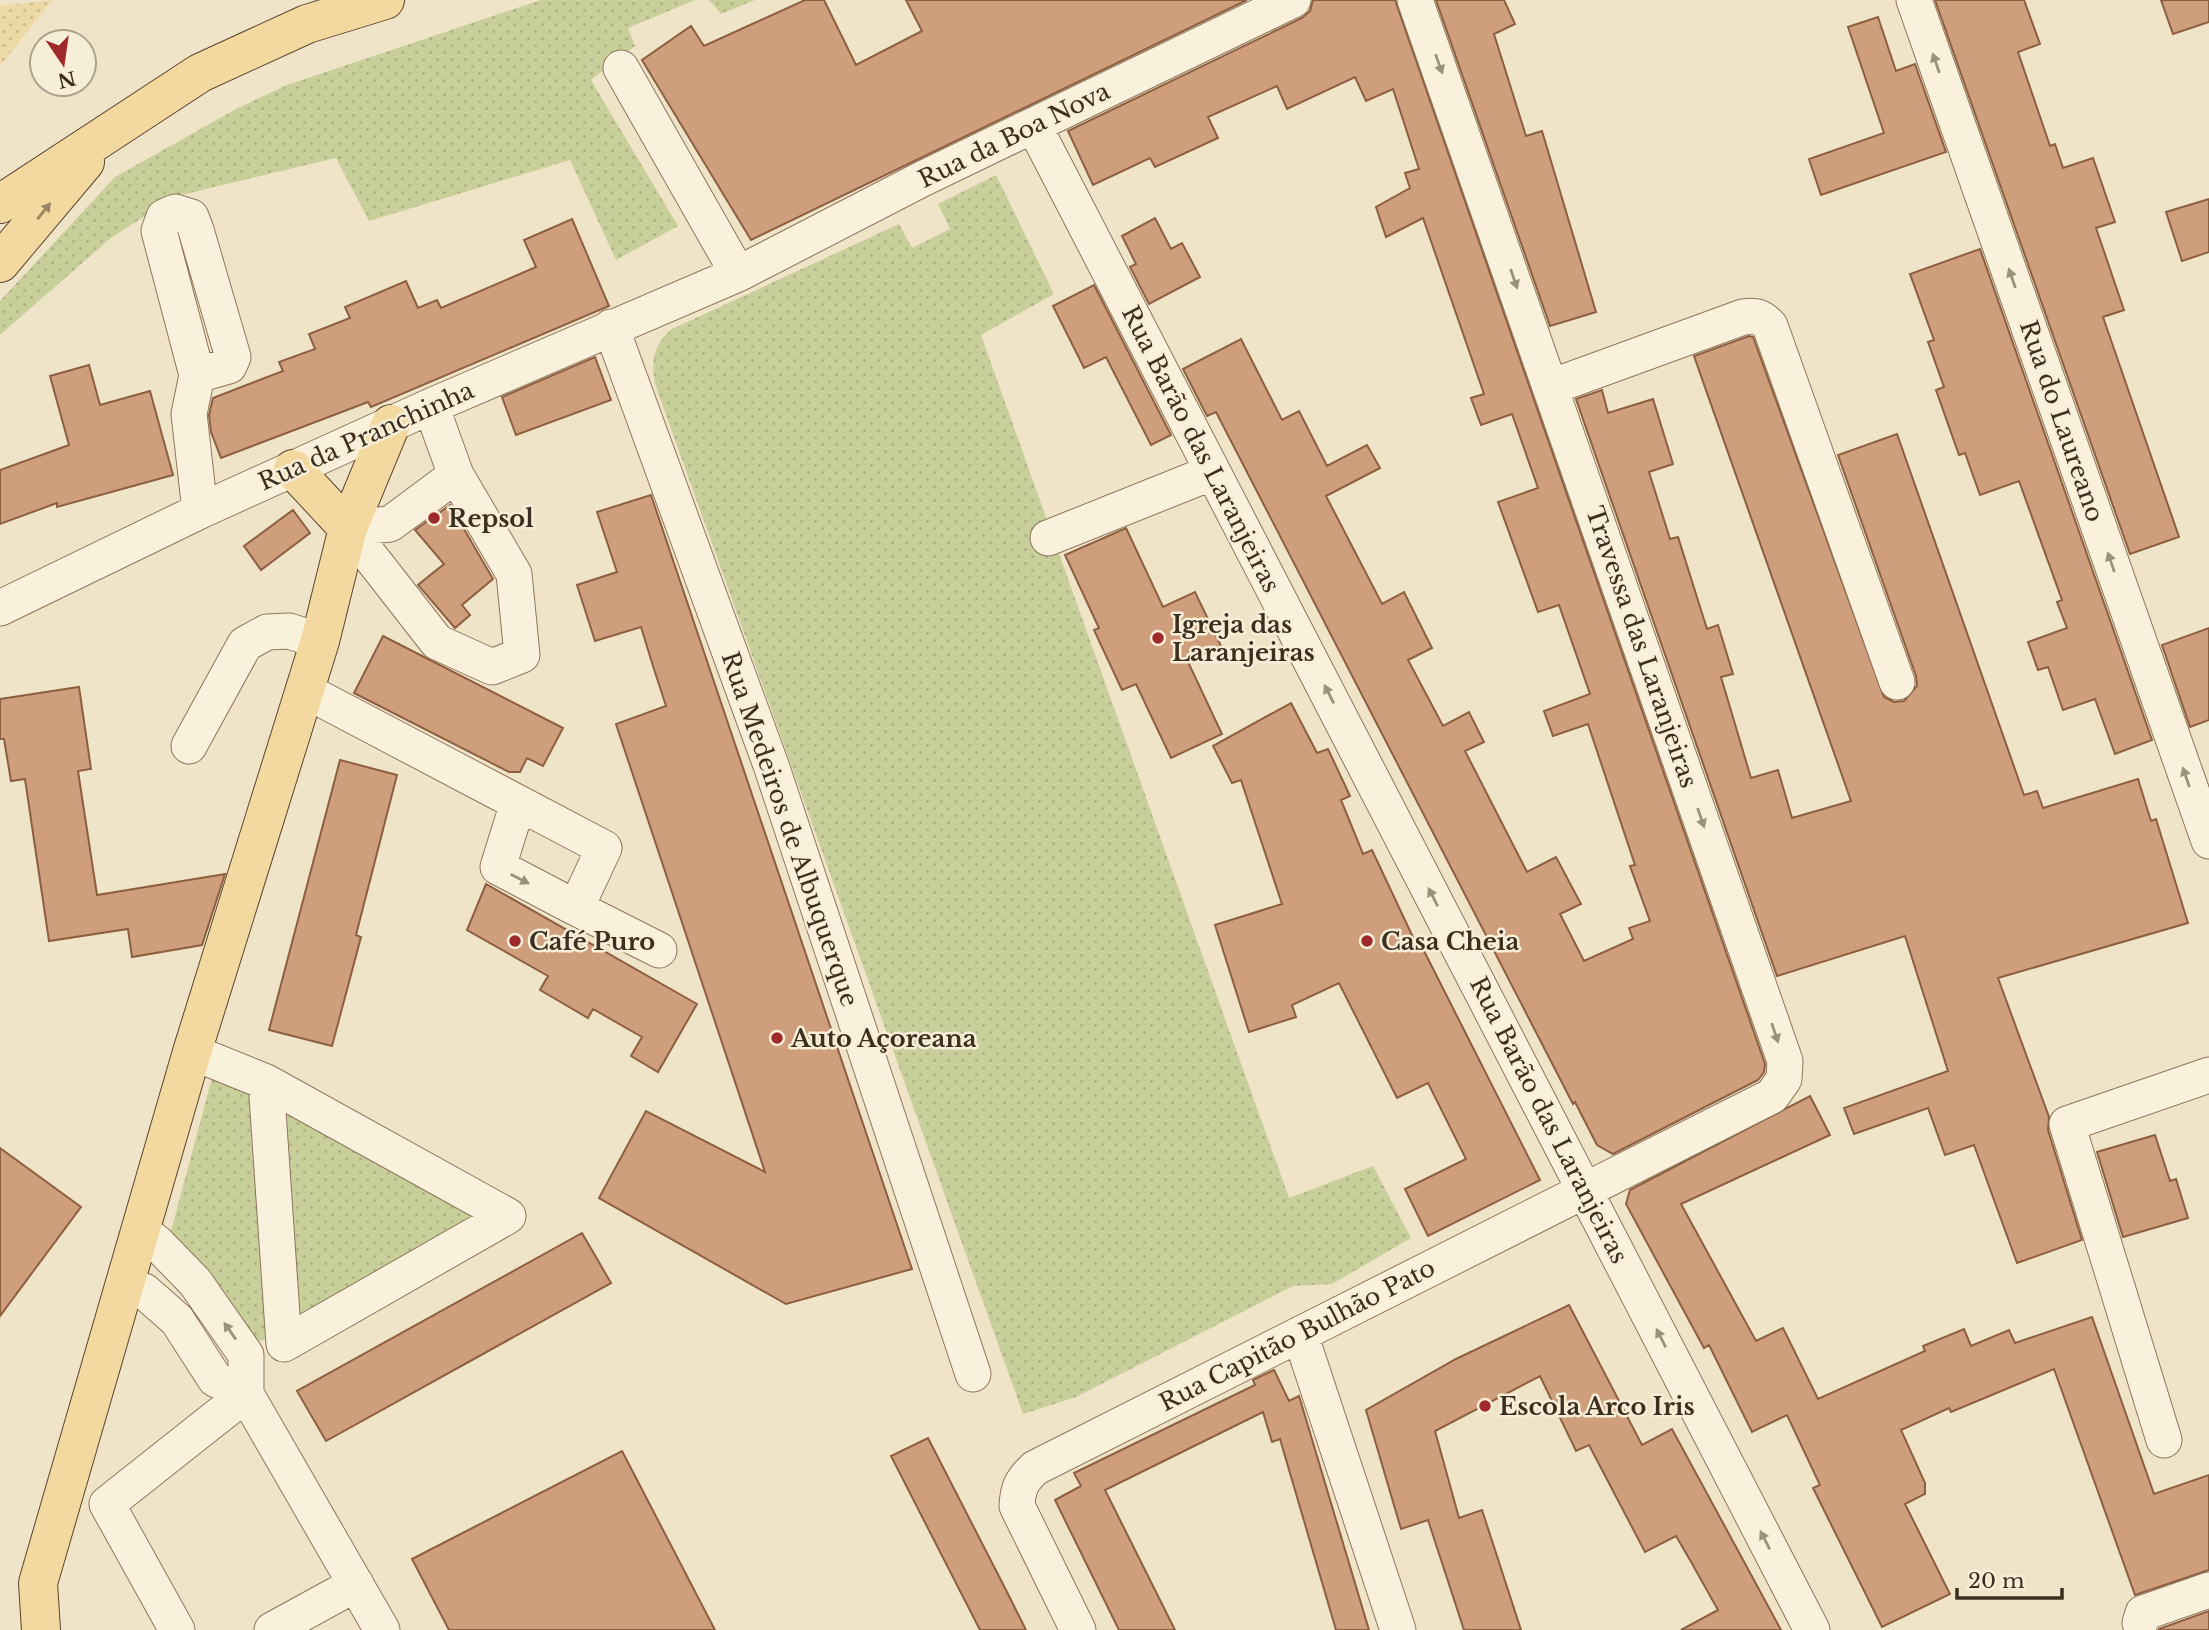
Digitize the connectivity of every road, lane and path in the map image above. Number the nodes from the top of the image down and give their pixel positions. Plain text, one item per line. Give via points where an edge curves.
1 (385, 0) edge
2 (1293, 0) edge
3 (1415, 0) edge
4 (1914, 0) edge
5 (621, 68) dead end
6 (1034, 125) junction
7 (106, 136) junction
8 (0, 204) edge
9 (0, 263) edge
10 (738, 274) junction
11 (611, 327) junction
12 (197, 374) dead end
13 (1551, 387) junction
14 (431, 406) junction
15 (391, 424) junction
16 (293, 469) junction
17 (1213, 472) junction
18 (456, 475) junction
19 (200, 511) junction
20 (348, 528) junction
21 (1048, 538) dead end
22 (0, 608) edge
23 (320, 641) junction
24 (1897, 681) dead end
25 (304, 690) junction
26 (189, 746) dead end
27 (519, 803) junction
28 (2209, 841) edge
29 (576, 908) junction
30 (659, 950) dead end
31 (192, 1052) junction
32 (2209, 1075) edge
33 (266, 1082) junction
34 (1584, 1189) junction
35 (140, 1230) junction
36 (124, 1284) junction
37 (1300, 1334) junction
38 (284, 1344) junction
39 (973, 1374) dead end
40 (246, 1394) junction
41 (2164, 1440) dead end
42 (66, 1486) junction
43 (107, 1504) junction
44 (356, 1584) junction
45 (2209, 1590) edge
46 (1804, 1615) edge
47 (2140, 1623) dead end
48 (41, 1630) edge
49 (177, 1630) edge
50 (272, 1630) edge
51 (382, 1630) edge
52 (1078, 1630) edge
53 (1398, 1630) edge

1 - 7 main road via 307,24 200,72
2 - 6 street, Rua da Boa Nova
3 -> 13 street, Travessa das Laranjeiras
28 -> 4 street, Rua do Laureano
5 - 10 street
6 - 10 street, Rua da Boa Nova
6 - 17 street, Rua Barão das Laranjeiras
7 - 8 main road
9 -> 7 main road
10 - 11 street, Rua da Pranchinha
11 - 14 street, Rua da Pranchinha
11 - 39 street, Rua Medeiros de Albuquerque via 772,768
12 - 19 street via 189,414
13 - 24 street via 1743,317 1764,319
13 -> 34 street, Travessa das Laranjeiras via 1785,1061 1784,1079 1772,1096
14 - 15 street, Rua da Pranchinha
14 - 18 street
15 - 16 street, Rua da Pranchinha
15 - 20 main road
16 - 19 street, Rua da Pranchinha
16 - 20 main road
17 - 21 street
34 -> 17 street, Rua Barão das Laranjeiras
18 - 20 street via 390,524
18 - 20 street via 514,574 522,656 492,667 438,642
19 - 22 street, Rua da Pranchinha
20 - 23 main road
23 - 25 main road
23 - 26 street via 289,631 267,632 245,644
25 - 27 street
25 - 31 main road
27 -> 29 street via 498,867
27 - 29 street via 604,848
29 - 30 street
31 - 33 street
31 - 35 main road
32 - 41 street via 2067,1124
33 - 38 street
33 - 38 street via 508,1216
34 - 37 street, Rua Capitão Bulhão Pato
46 -> 34 street, Rua Barão das Laranjeiras
35 - 36 main road
40 -> 35 street via 246,1355 194,1282
36 - 40 street via 144,1291 177,1320 215,1379
36 - 42 main road
37 - 52 street, Rua Capitão Bulhão Pato via 1035,1468 1023,1480 1017,1506
37 - 53 street
38 - 40 street
40 - 43 street
40 - 44 street
42 - 43 street via 87,1488
42 - 48 main road via 38,1583
43 - 49 street
44 - 50 street
44 - 51 street
45 - 47 street via 2143,1613

